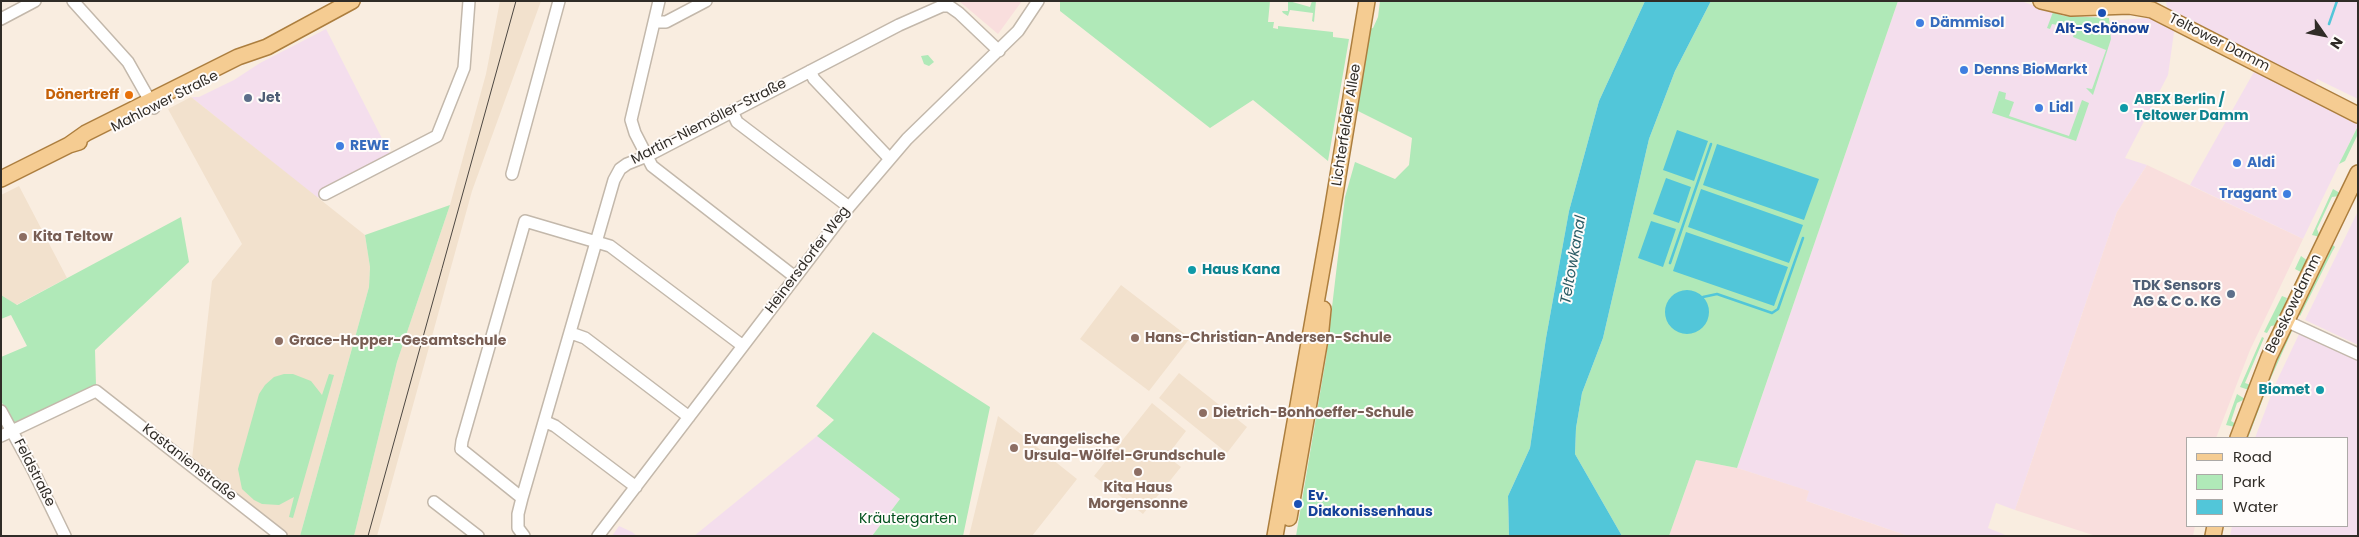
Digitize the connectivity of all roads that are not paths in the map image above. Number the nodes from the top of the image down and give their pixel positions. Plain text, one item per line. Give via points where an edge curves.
1 (35, 1) edge
2 (74, 1) edge
3 (352, 1) edge
4 (468, 1) edge
5 (559, 1) edge
6 (659, 1) edge
7 (706, 1) edge
8 (1038, 1) edge
9 (1366, 1) edge
10 (2041, 1) edge
11 (2151, 5) edge
12 (1, 19) edge
13 (654, 22) junction
14 (999, 51) junction
15 (810, 71) junction
16 (152, 105) junction
17 (732, 111) junction
18 (2358, 115) edge
19 (647, 156) junction
20 (889, 158) junction
21 (2358, 173) edge
22 (512, 174) dead end
23 (1, 179) edge
24 (325, 194) dead end
25 (848, 207) junction
26 (598, 243) junction
27 (1326, 248) junction
28 (795, 276) junction
29 (2286, 321) junction
30 (571, 332) junction
31 (742, 346) junction
32 (2358, 354) edge
33 (1, 411) edge
34 (689, 417) junction
35 (546, 422) junction
36 (7, 433) edge
37 (2238, 437) edge
38 (636, 487) junction
39 (522, 498) junction
40 (434, 502) dead end
41 (65, 536) edge
42 (281, 536) edge
43 (478, 536) edge
44 (524, 536) edge
45 (598, 536) edge
46 (1275, 536) edge
47 (1286, 536) edge

1 - 12 street
2 - 16 street via 128,62
3 - 16 main road, Mahlower Straße via 258,51 239,65
4 - 24 street via 464,68 437,136
5 - 22 street
6 - 13 street
7 - 13 street via 666,22
8 - 14 street, Heinersdorfer Weg via 1018,31
9 - 27 main road, Lichterfelder Allee
10 - 11 main road, Teltower Damm via 2071,8
11 - 18 main road, Teltower Damm
13 - 19 street via 631,120
14 - 15 street, Martin-Niemöller-Straße via 959,13 949,6 942,6
14 - 20 street, Heinersdorfer Weg
15 - 17 street, Martin-Niemöller-Straße
15 - 20 street
16 - 23 main road, Mahlower Straße via 104,134 69,145
17 - 19 street, Martin-Niemöller-Straße
17 - 25 street via 737,122
19 - 26 street, Martin-Niemöller-Straße via 620,169 614,180
19 - 28 street via 652,166
20 - 25 street, Heinersdorfer Weg
21 - 29 main road, Beeskowdamm
25 - 28 street, Heinersdorfer Weg
26 - 30 street, Martin-Niemöller-Straße
26 - 31 street via 610,246
26 - 39 street via 525,221 461,450
27 - 46 main road, Lichterfelder Allee
27 - 47 main road, Lichterfelder Allee via 1320,339
28 - 31 street, Heinersdorfer Weg
29 - 32 street
29 - 37 main road, Beeskowdamm
30 - 34 street via 585,338
30 - 35 street, Martin-Niemöller-Straße
31 - 34 street, Heinersdorfer Weg
33 - 36 street, Feldstraße
34 - 38 street, Heinersdorfer Weg
35 - 38 street via 556,426
35 - 39 street, Martin-Niemöller-Straße
36 - 41 street, Feldstraße
36 - 42 street, Kastanienstraße via 96,391
38 - 45 street, Heinersdorfer Weg
39 - 44 street, Martin-Niemöller-Straße via 518,528
40 - 43 street

